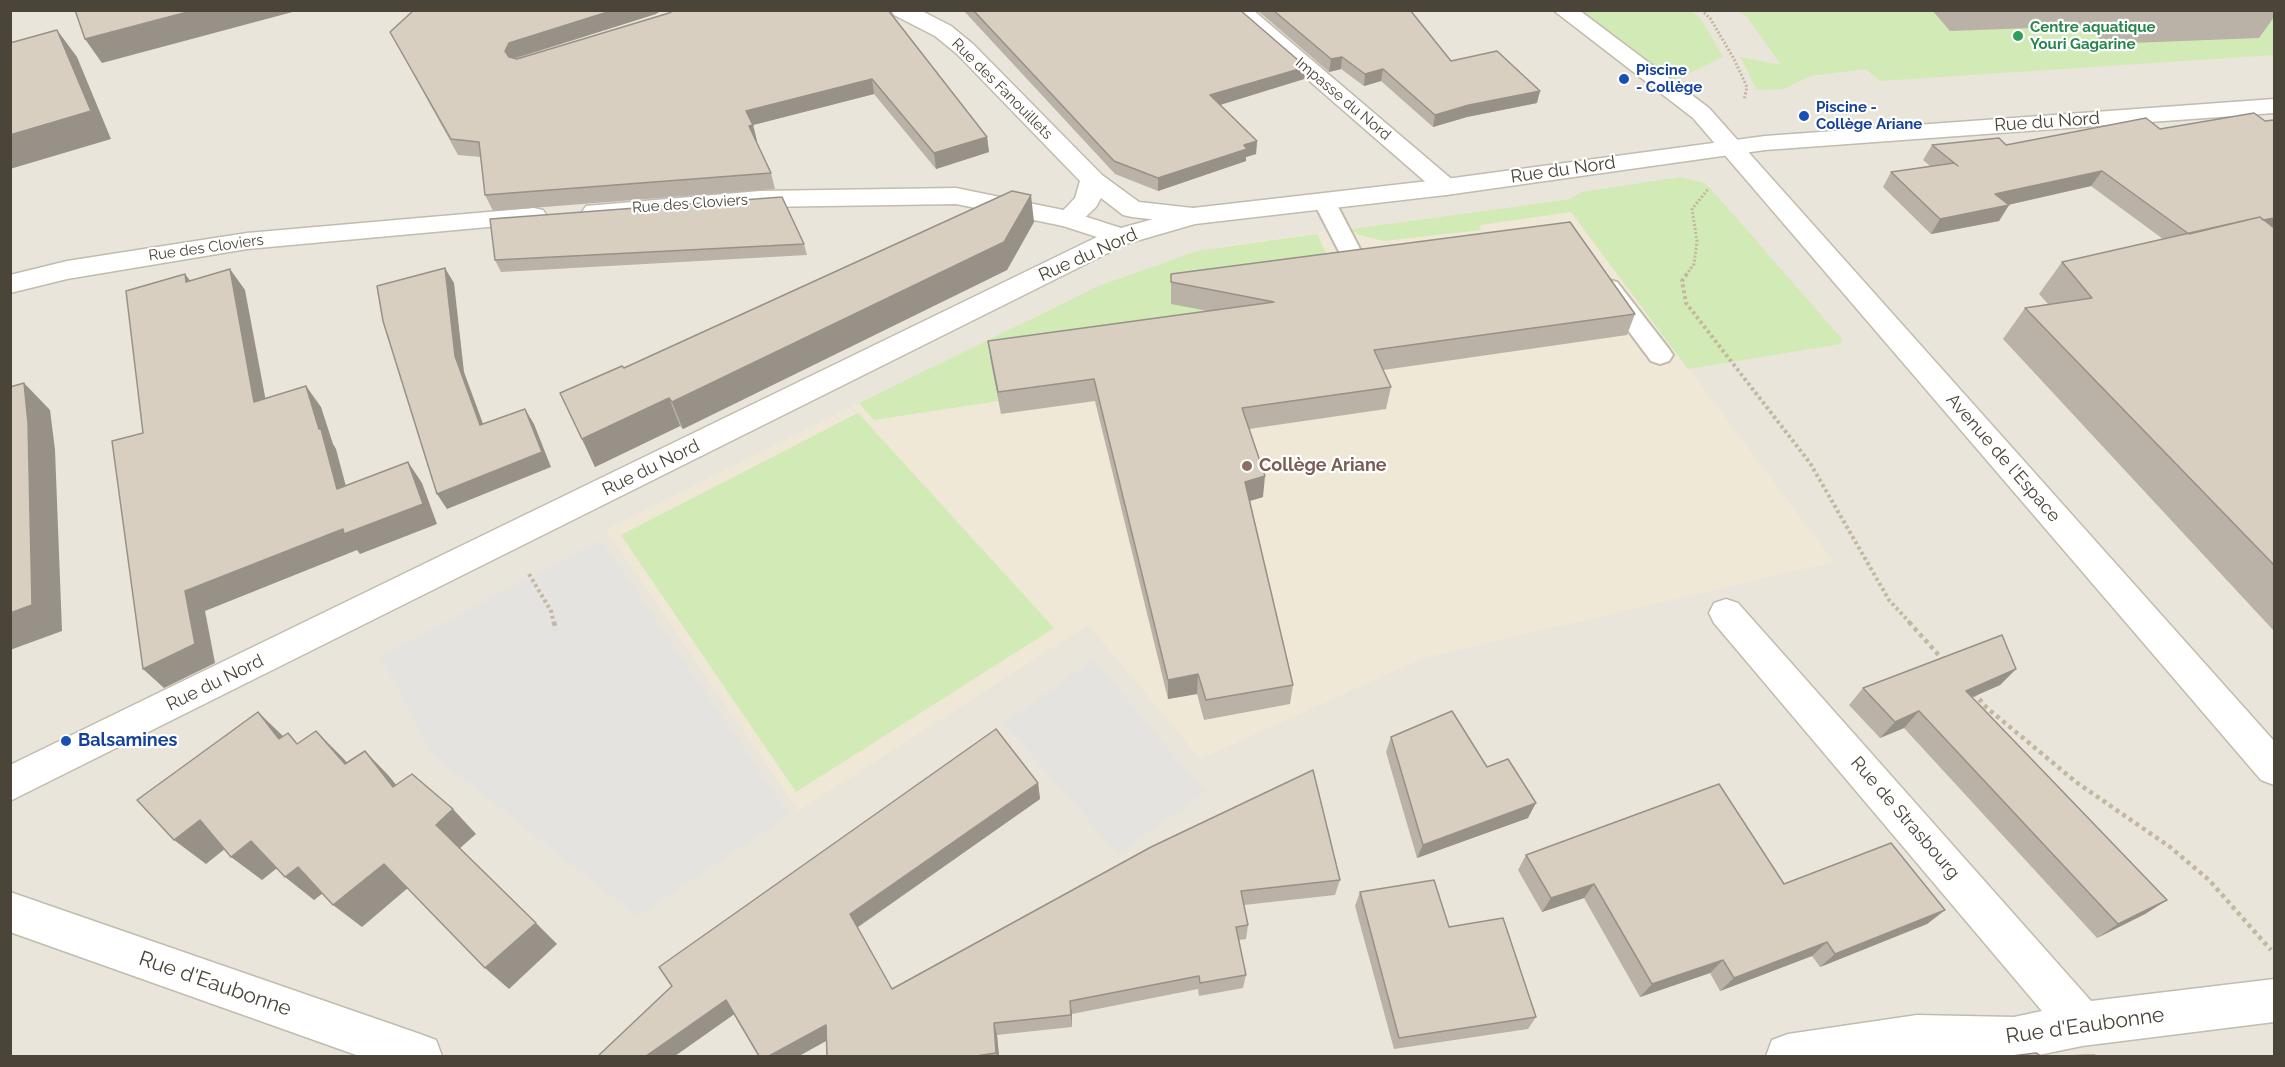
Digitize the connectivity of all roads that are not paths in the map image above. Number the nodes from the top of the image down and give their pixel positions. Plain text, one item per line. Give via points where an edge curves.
1 (902, 10) edge
2 (1239, 10) edge
3 (1564, 10) edge
4 (2274, 106) edge
5 (1731, 147) junction
6 (1093, 180) junction
7 (1446, 187) junction
8 (1324, 201) junction
9 (1192, 216) junction
10 (1068, 219) junction
11 (1117, 238) junction
12 (1401, 253) edge
13 (1599, 274) edge
14 (10, 284) edge
15 (1660, 356) dead end
16 (1726, 613) dead end
17 (2274, 768) edge
18 (10, 784) edge
19 (10, 912) edge
20 (2274, 1001) edge
21 (2082, 1024) junction
22 (420, 1056) edge
23 (1788, 1056) edge

1 - 6 street, Rue des Fanouillets via 943,31 965,49
2 - 7 street, Impasse du Nord
3 - 5 street, Avenue de l'Espace via 1701,113
4 - 5 street, Rue du Nord
5 - 7 street, Rue du Nord
5 - 17 street, Avenue de l'Espace
6 - 9 street, Rue des Fanouillets via 1132,209
6 - 10 street via 1087,201
7 - 8 street, Rue du Nord
8 - 9 street, Rue du Nord
8 - 12 lane via 1354,260
9 - 11 street, Rue du Nord
10 - 11 street, Rue des Cloviers
10 - 14 street, Rue des Cloviers via 956,196 760,199 247,241 67,270
11 - 18 street, Rue du Nord
13 - 15 lane
16 - 21 street, Rue de Strasbourg
19 - 22 street, Rue d'Eaubonne
20 - 21 street, Rue d'Eaubonne
21 - 23 street, Rue d'Eaubonne via 2014,1039 1917,1038

